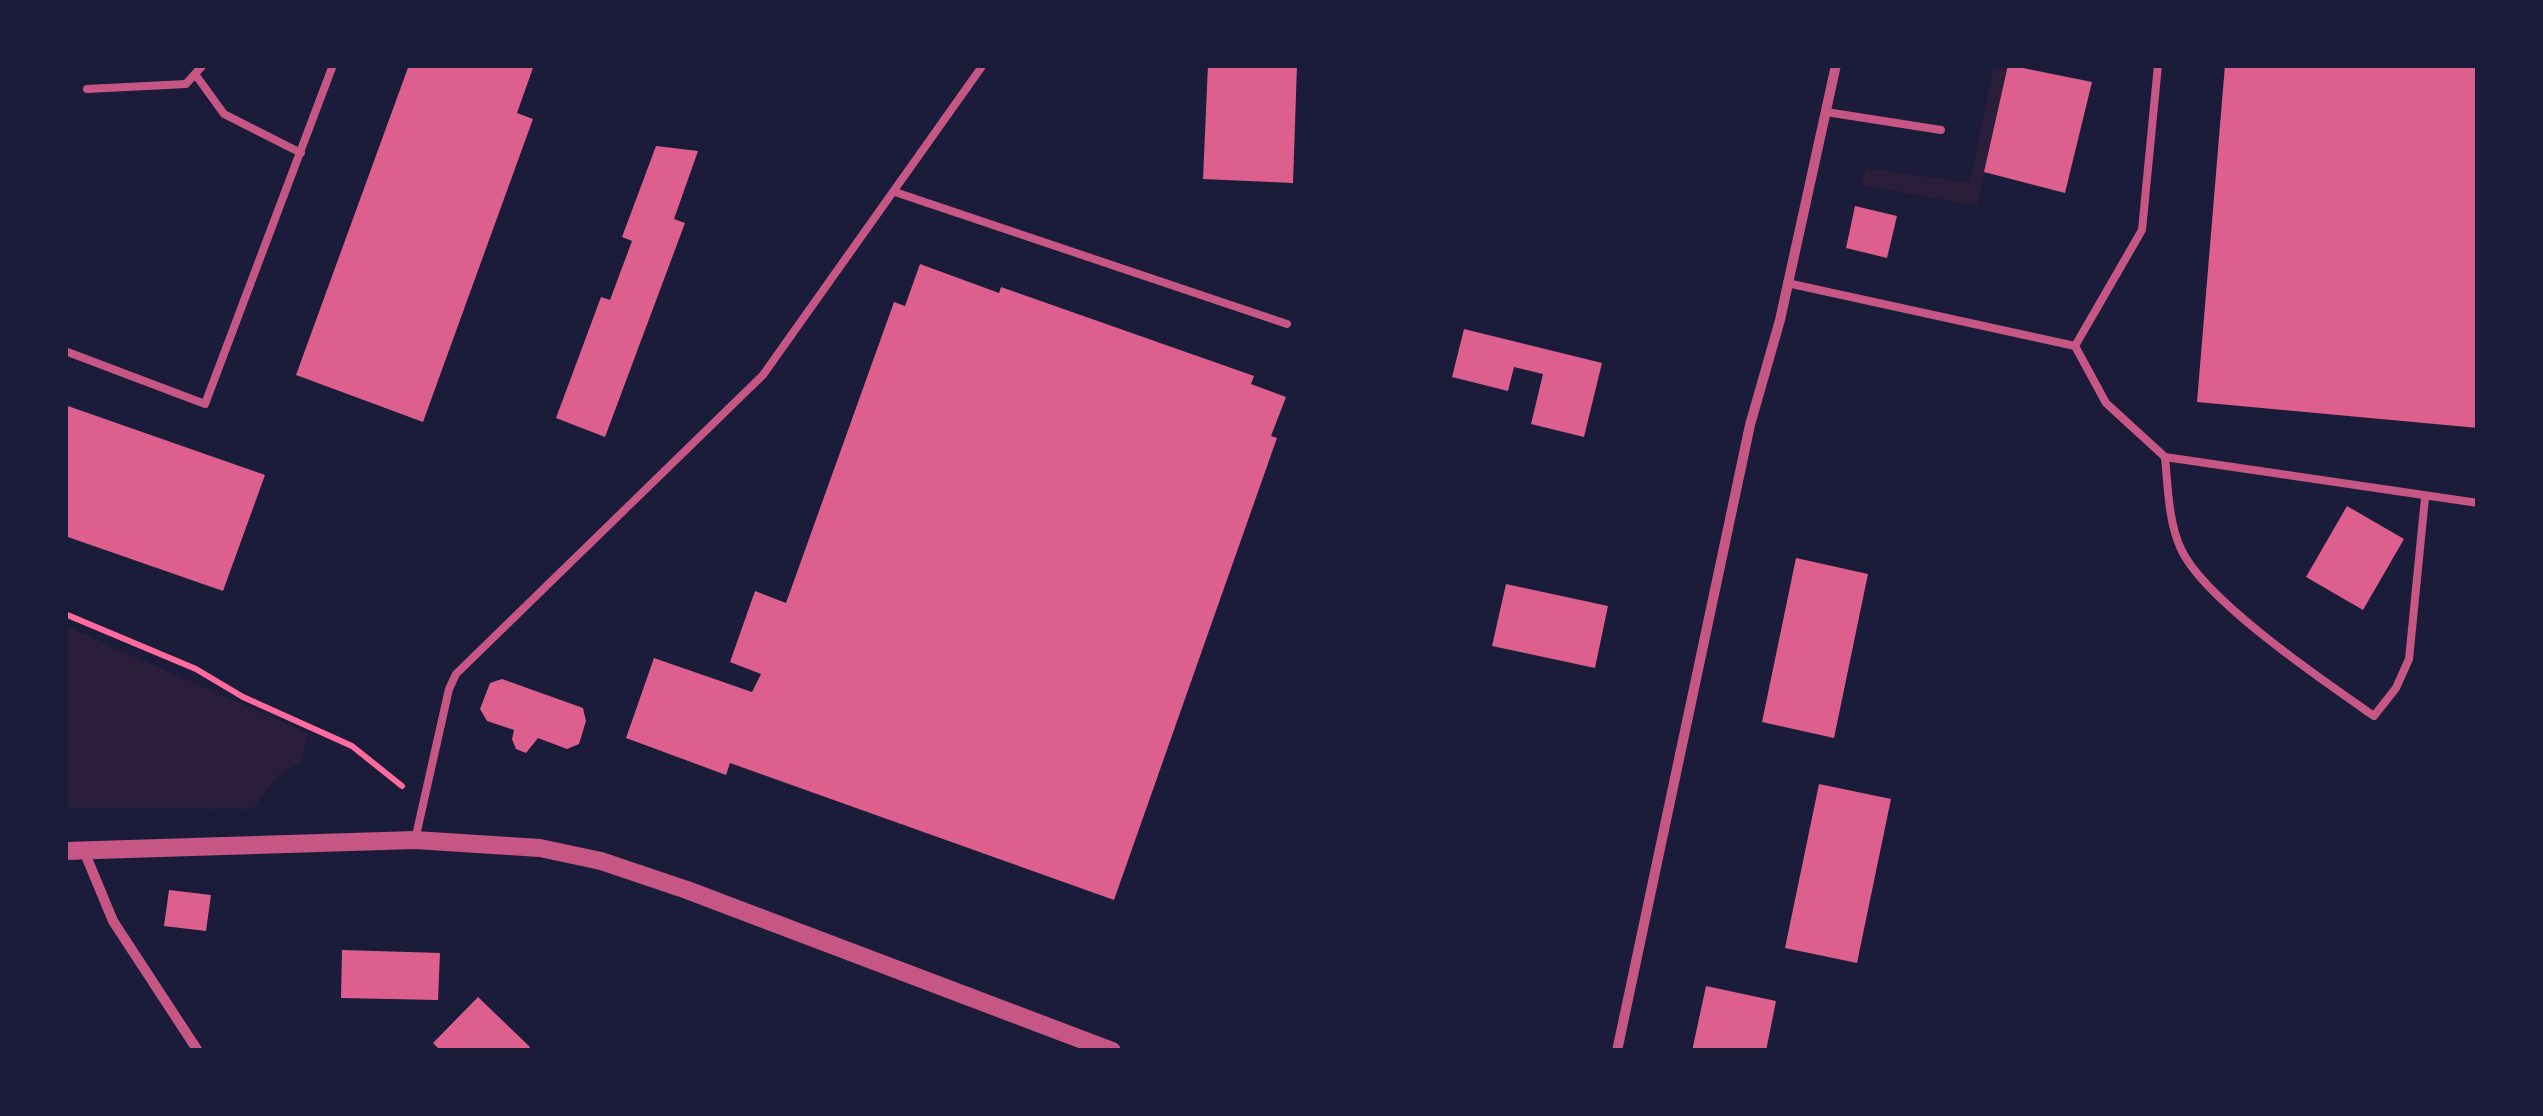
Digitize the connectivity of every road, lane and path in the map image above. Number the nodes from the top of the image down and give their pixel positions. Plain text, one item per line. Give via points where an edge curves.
1 (203, 65) edge
2 (332, 65) edge
3 (983, 65) edge
4 (1836, 65) edge
5 (2158, 65) edge
6 (195, 74) junction
7 (88, 89) dead end
8 (1826, 112) junction
9 (1941, 130) dead end
10 (300, 153) junction
11 (895, 192) junction
12 (1786, 282) junction
13 (1287, 324) dead end
14 (2075, 346) junction
15 (65, 352) edge
16 (2165, 457) junction
17 (2425, 498) junction
18 (2478, 503) edge
19 (65, 614) edge
20 (410, 793) dead end
21 (415, 840) junction
22 (65, 851) edge
23 (84, 852) junction
24 (198, 1051) edge
25 (1112, 1051) edge
26 (1617, 1051) edge

1 - 6 lane
2 - 10 lane
3 - 11 lane
4 - 8 street
5 - 14 lane via 2142,230
6 - 7 lane via 186,84
6 - 10 lane via 224,114
8 - 9 lane
8 - 12 street
10 - 15 lane via 205,404
11 - 13 lane
11 - 21 lane via 763,375 456,674
12 - 14 lane
12 - 26 street
14 - 16 lane via 2106,402
16 - 17 lane
16 - 17 lane via 2181,550 2207,584 2298,663 2374,716 2409,659
17 - 18 lane
19 - 20 path via 352,746
21 - 23 street
21 - 25 street via 540,848 601,861
22 - 23 street
23 - 24 street via 113,922

